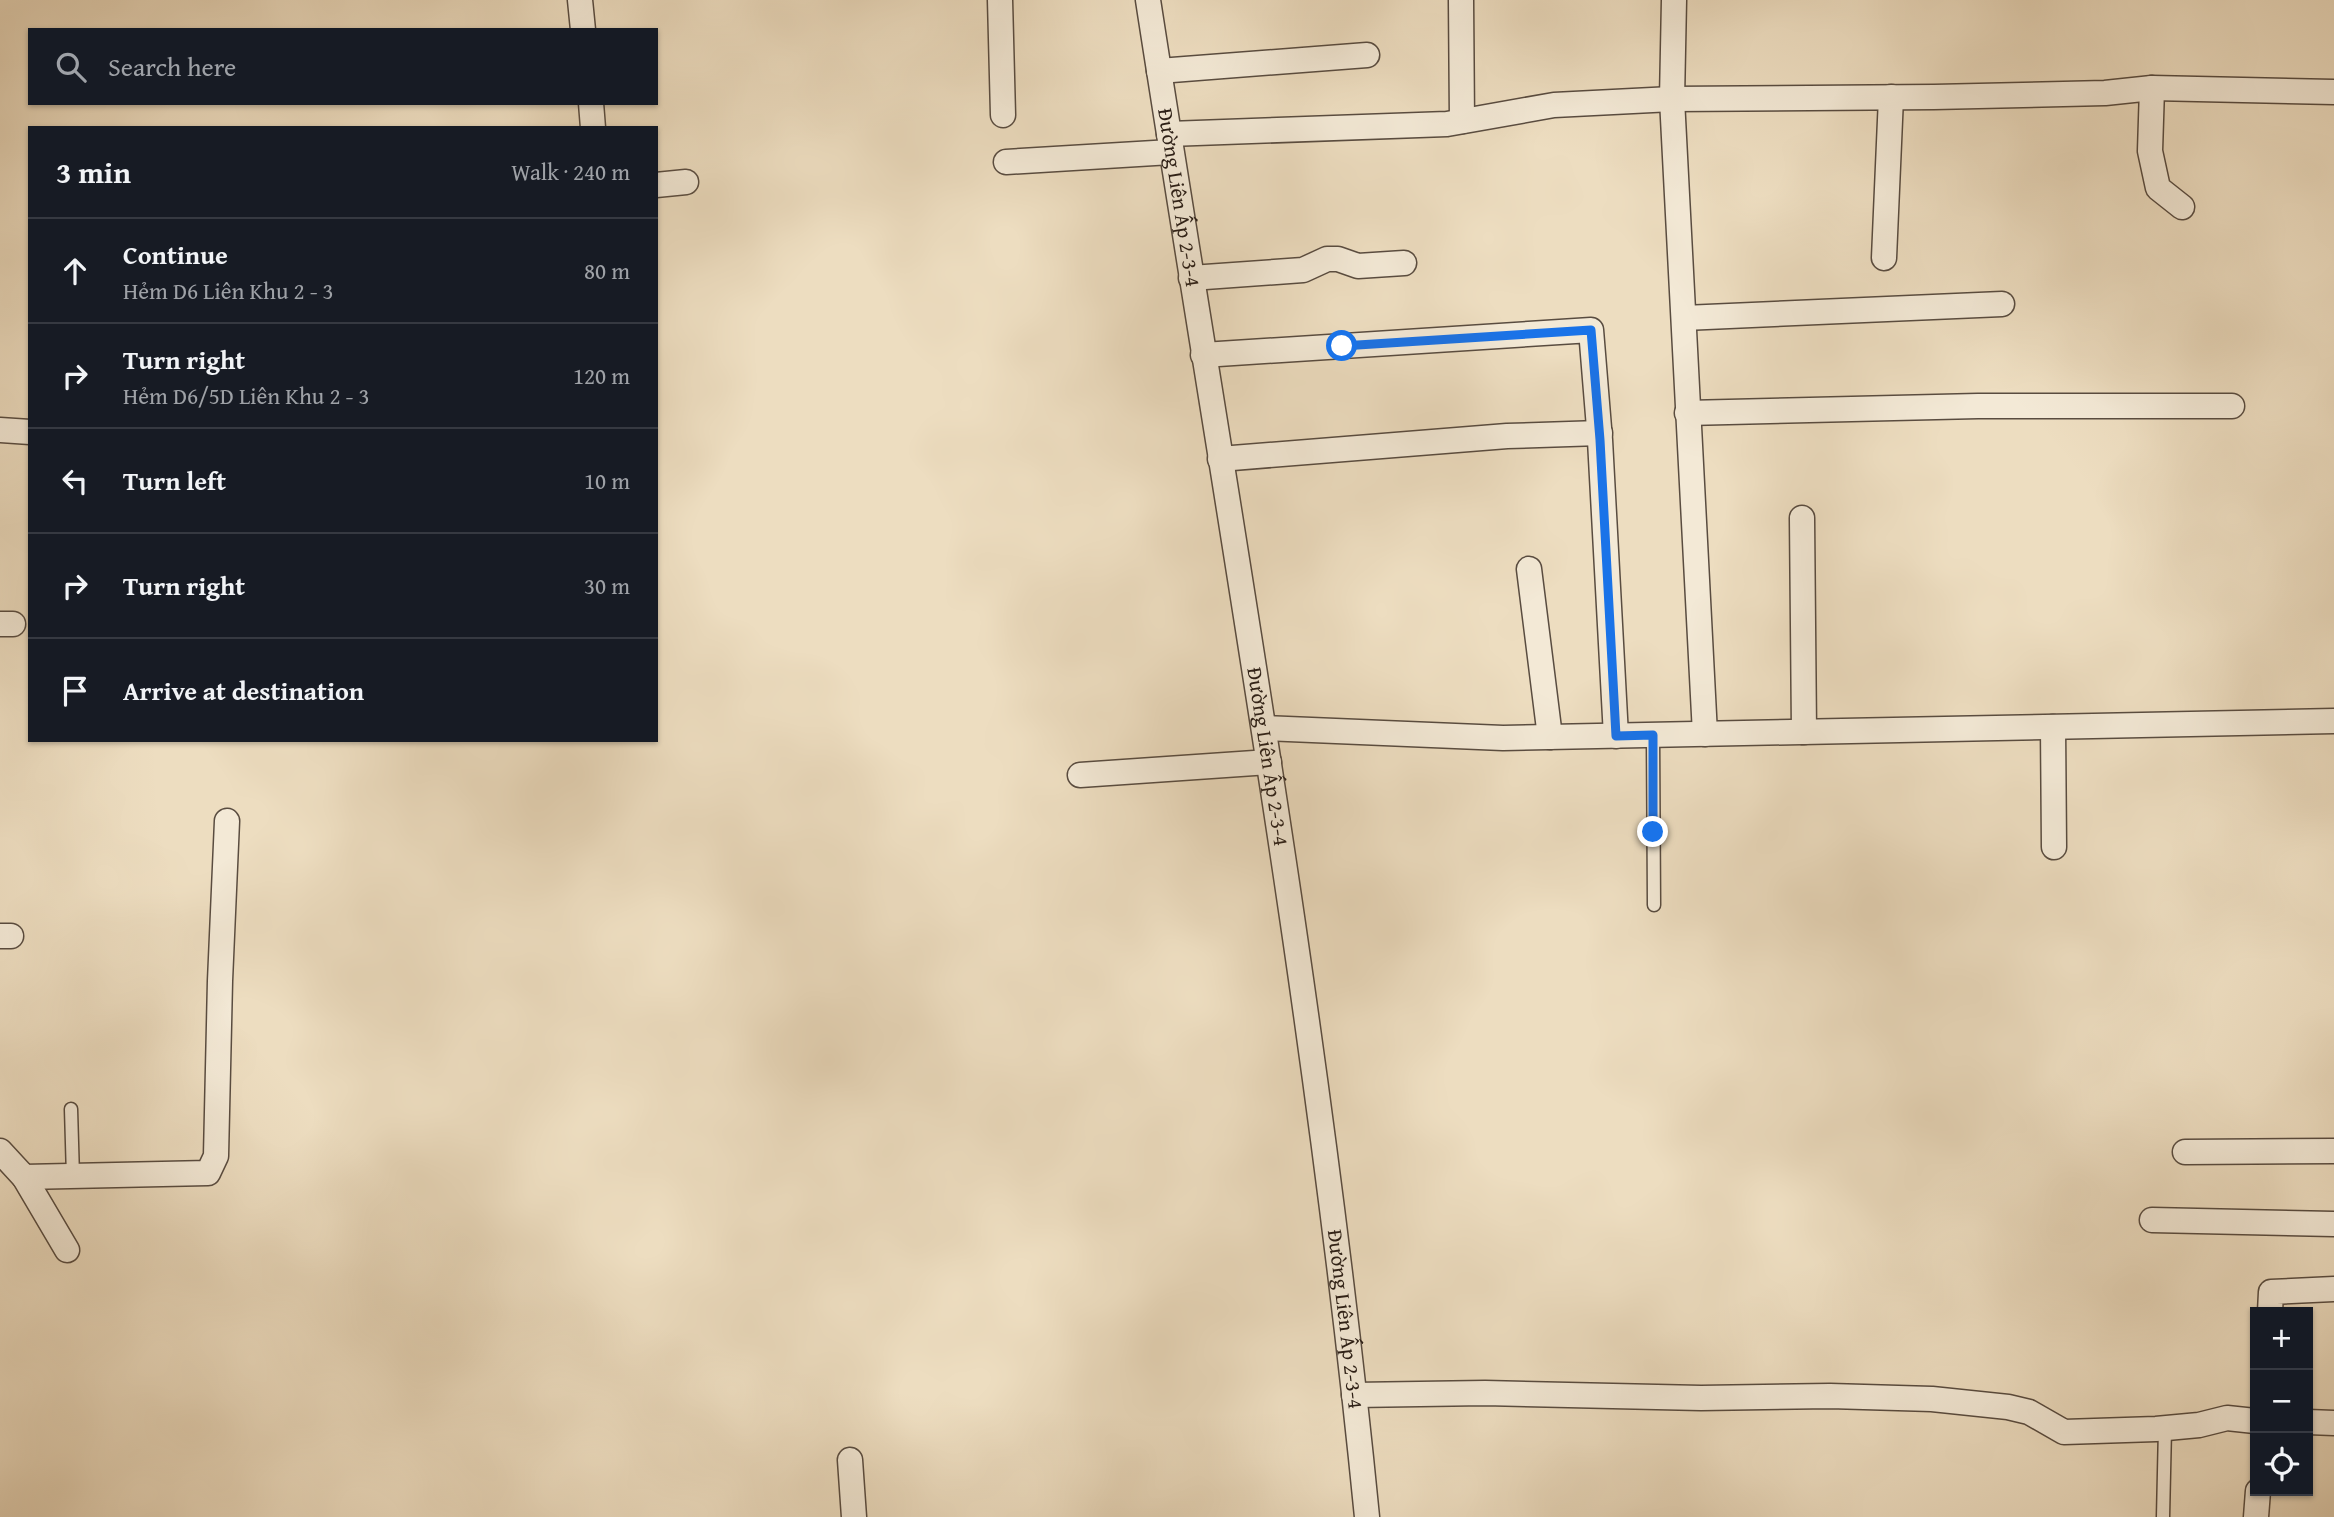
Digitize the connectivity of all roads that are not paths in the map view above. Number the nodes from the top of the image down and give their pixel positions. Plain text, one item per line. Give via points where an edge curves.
1 (580, 0) edge
2 (1000, 0) edge
3 (1148, 0) edge
4 (1461, 0) edge
5 (1674, 0) edge
6 (583, 28) edge
7 (1367, 55) dead end
8 (1159, 71) junction
9 (2152, 88) junction
10 (2334, 92) edge
11 (1891, 97) junction
12 (1672, 99) junction
13 (591, 105) edge
14 (1003, 114) dead end
15 (1462, 121) junction
16 (593, 126) edge
17 (1170, 143) junction
18 (1006, 162) dead end
19 (686, 182) dead end
20 (658, 186) edge
21 (2182, 207) dead end
22 (1884, 258) dead end
23 (1404, 263) dead end
24 (1191, 278) junction
25 (2002, 304) dead end
26 (1684, 318) junction
27 (1203, 355) junction
28 (2232, 406) dead end
29 (1687, 413) junction
30 (0, 430) edge
31 (28, 432) edge
32 (1600, 433) junction
33 (1220, 459) junction
34 (1802, 518) dead end
35 (1529, 569) dead end
36 (2334, 721) edge
37 (2053, 727) junction
38 (1265, 728) junction
39 (1804, 732) junction
40 (1705, 734) junction
41 (1653, 735) junction
42 (1616, 736) junction
43 (1550, 737) junction
44 (1269, 762) junction
45 (1080, 775) dead end
46 (227, 821) dead end
47 (2054, 846) dead end
48 (1654, 905) dead end
49 (71, 1109) dead end
50 (0, 1151) edge
51 (2334, 1151) edge
52 (2185, 1152) dead end
53 (24, 1177) junction
54 (73, 1177) junction
55 (2152, 1220) dead end
56 (2334, 1224) edge
57 (67, 1250) dead end
58 (2334, 1289) edge
59 (2270, 1307) edge
60 (1354, 1395) junction
61 (2250, 1421) edge
62 (2313, 1422) edge
63 (2334, 1423) edge
64 (2165, 1428) junction
65 (850, 1460) dead end
66 (2258, 1496) edge
67 (854, 1517) edge
68 (1367, 1517) edge
69 (2163, 1517) edge
70 (2256, 1517) edge

1 - 6 street
2 - 14 street
3 - 8 street, Đường Liên Ấp 2-3-4
4 - 15 street
5 - 12 street
7 - 8 street
8 - 17 street, Đường Liên Ấp 2-3-4
9 - 10 street
9 - 11 street
9 - 21 street via 2150,151 2158,188
11 - 12 street
11 - 22 street
12 - 15 street via 1554,104
12 - 26 street
13 - 16 street
15 - 17 street
17 - 18 street
17 - 24 street, Đường Liên Ấp 2-3-4
19 - 20 street
23 - 24 street via 1358,266 1338,259 1303,270
24 - 27 street, Đường Liên Ấp 2-3-4
25 - 26 street
26 - 29 street
27 - 32 street via 1591,330
27 - 33 street, Đường Liên Ấp 2-3-4
28 - 29 street
29 - 40 street
30 - 31 street
32 - 33 street
32 - 42 street
33 - 38 street, Đường Liên Ấp 2-3-4
34 - 39 street
35 - 43 street
36 - 37 street
37 - 39 street
37 - 47 street
38 - 43 street
38 - 44 street, Đường Liên Ấp 2-3-4
39 - 40 street
40 - 41 street
41 - 42 street
41 - 48 lane
42 - 43 street
44 - 45 street
44 - 60 street, Đường Liên Ấp 2-3-4 via 1324,1137
46 - 54 street via 216,1156 208,1173
49 - 54 lane
50 - 53 street
51 - 52 street
53 - 54 street
53 - 57 street
55 - 56 street
58 - 59 street via 2271,1292
60 - 64 street via 1907,1398 2008,1407 2029,1412 2064,1432
60 - 68 street, Đường Liên Ấp 2-3-4
61 - 64 street via 2227,1418
62 - 63 street
64 - 69 lane
65 - 67 street
66 - 70 street

